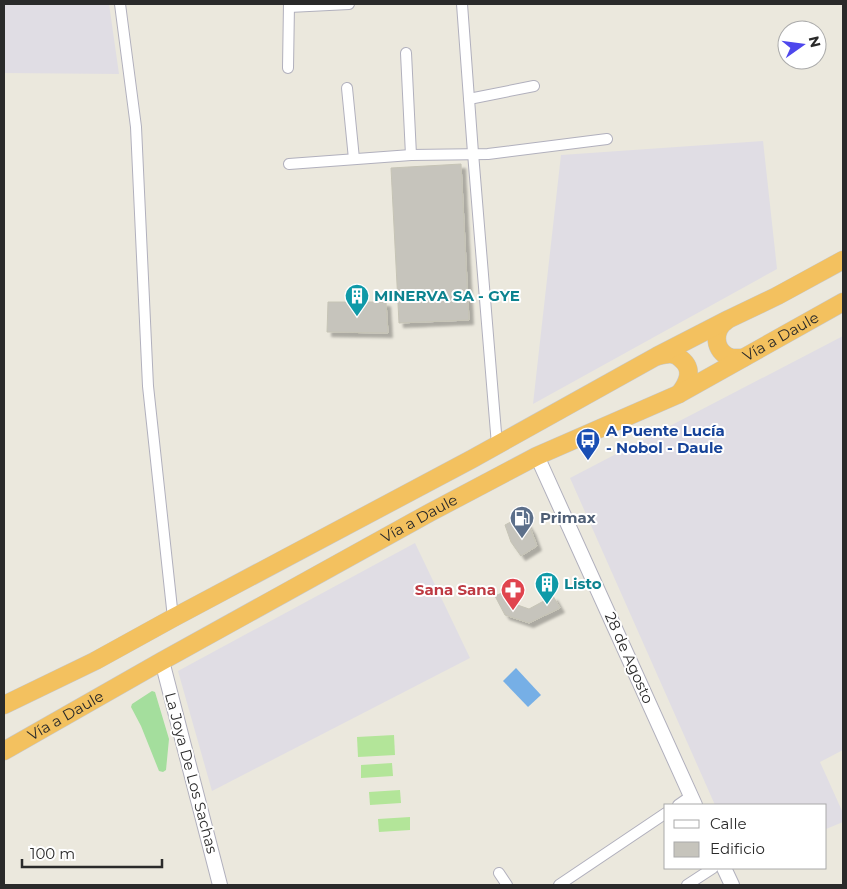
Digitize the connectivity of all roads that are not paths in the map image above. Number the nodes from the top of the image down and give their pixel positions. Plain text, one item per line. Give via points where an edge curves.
1 (120, 4) edge
2 (349, 4) edge
3 (462, 4) edge
4 (289, 5) edge
5 (406, 53) dead end
6 (288, 68) dead end
7 (534, 86) dead end
8 (348, 88) dead end
9 (470, 99) junction
10 (607, 139) dead end
11 (473, 154) junction
12 (411, 156) junction
13 (354, 159) junction
14 (289, 164) dead end
15 (843, 260) edge
16 (843, 302) edge
17 (729, 319) junction
18 (657, 356) junction
19 (743, 358) junction
20 (679, 394) junction
21 (497, 445) junction
22 (537, 456) junction
23 (173, 618) junction
24 (162, 661) junction
25 (4, 704) edge
26 (4, 751) edge
27 (693, 801) edge
28 (664, 815) edge
29 (712, 869) edge
30 (724, 869) edge
31 (499, 873) dead end
32 (220, 885) edge
33 (507, 885) edge
34 (559, 885) edge
35 (687, 885) edge
36 (732, 885) edge

1 - 23 street via 136,127 148,386
2 - 4 street
3 - 9 street
4 - 6 street
5 - 12 street
7 - 9 street
8 - 13 street
9 - 11 street
10 - 11 street
11 - 12 street
11 - 21 street
12 - 13 street
13 - 14 street
15 - 17 highway, Vía a Daule
16 - 19 highway, Vía a Daule
17 - 18 highway, Vía a Daule
17 - 19 highway via 718,330 718,345 728,357
18 - 20 highway via 677,356 688,367 686,386
18 - 21 highway, Vía a Daule
19 - 20 highway, Vía a Daule
20 - 22 highway, Vía a Daule
21 - 23 highway, Vía a Daule
22 - 24 highway, Vía a Daule
22 - 27 street, 28 de Agosto
23 - 25 highway, Vía a Daule via 95,661
24 - 26 highway, Vía a Daule
24 - 32 street, La Joya De Los Sachas
28 - 34 street
29 - 35 street
30 - 36 street
31 - 33 street

